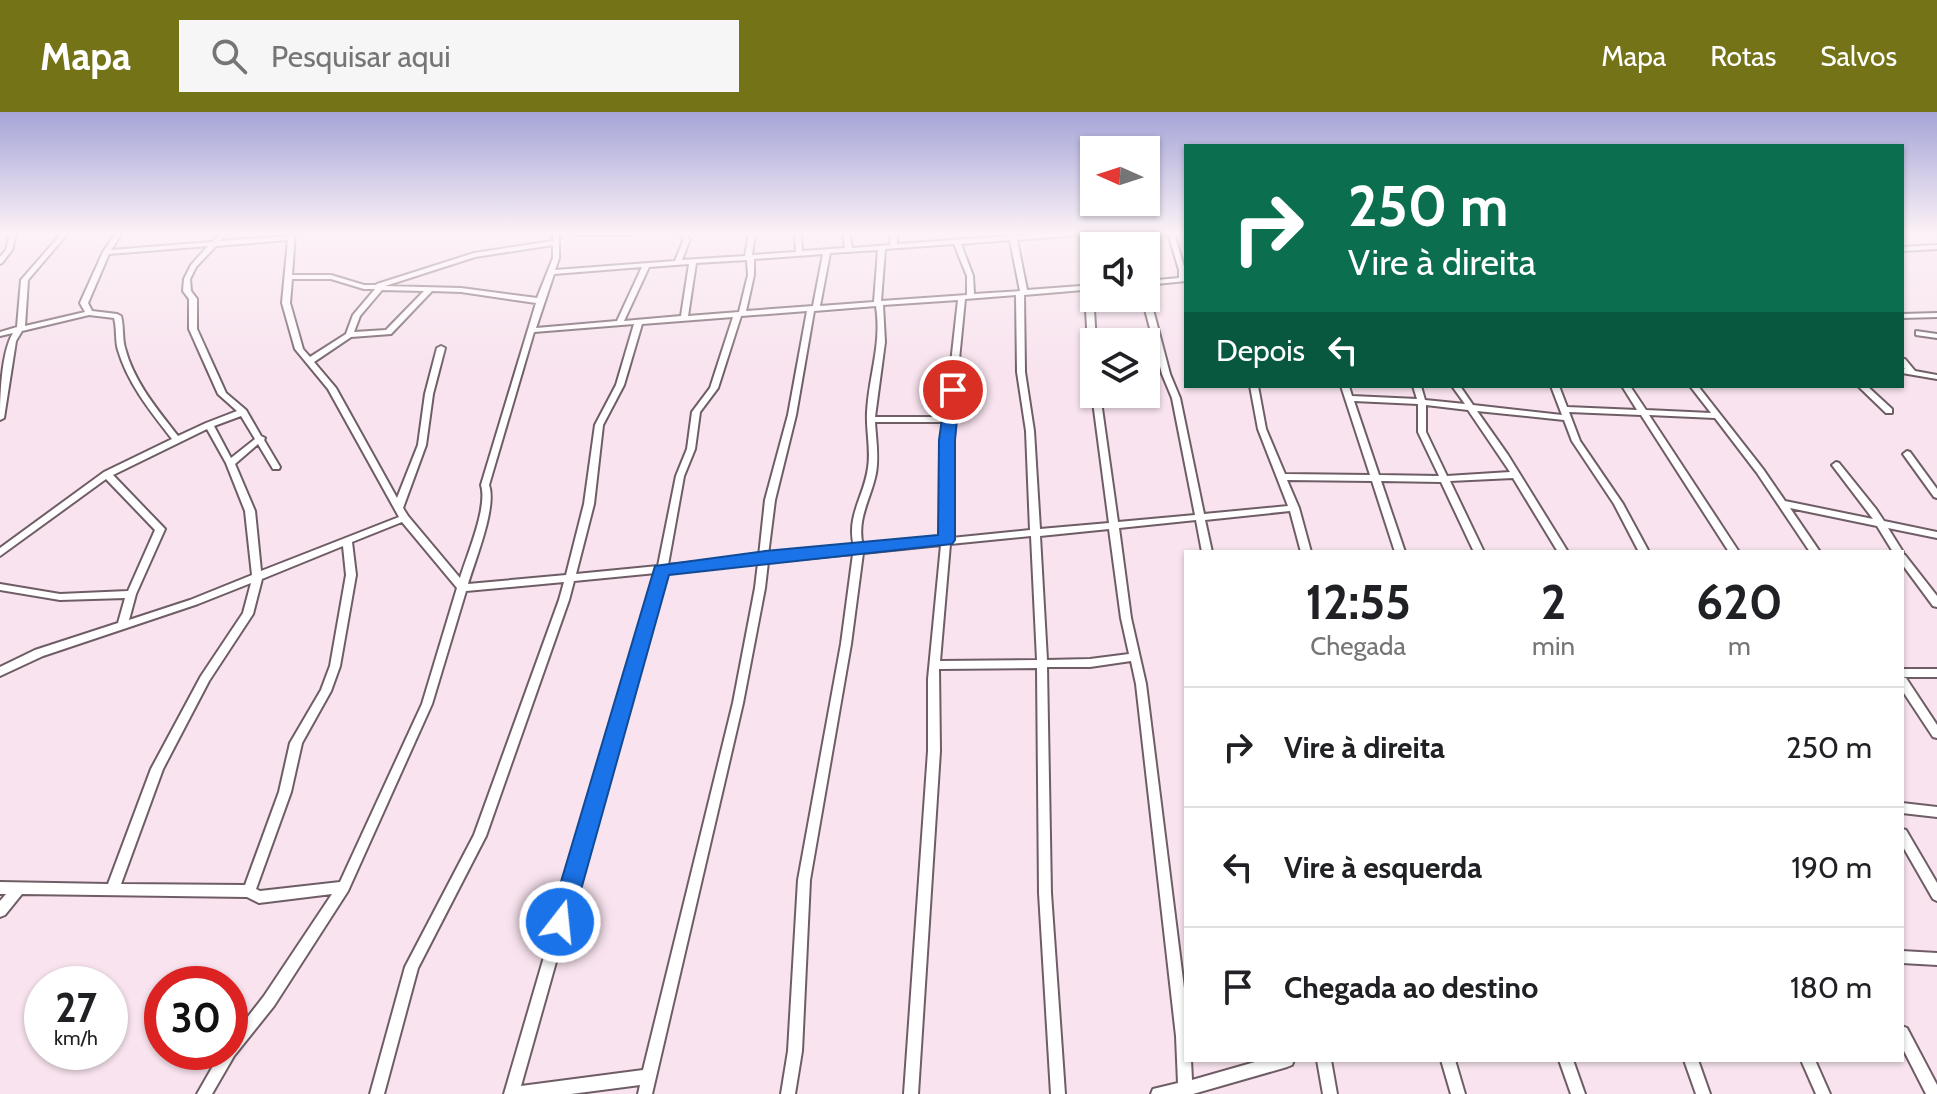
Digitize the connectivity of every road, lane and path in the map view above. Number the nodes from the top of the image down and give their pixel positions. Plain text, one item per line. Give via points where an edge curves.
1 (26, 279) edge
2 (94, 279) edge
3 (187, 279) edge
4 (289, 279) edge
5 (339, 279) edge
6 (398, 279) edge
7 (548, 279) edge
8 (641, 279) edge
9 (690, 279) edge
10 (750, 279) edge
11 (821, 279) edge
12 (880, 279) edge
13 (970, 279) edge
14 (1020, 279) edge
15 (1184, 280) edge
16 (1160, 282) edge
17 (546, 284) junction
18 (377, 288) junction
19 (1080, 288) edge
20 (430, 289) junction
21 (1022, 292) junction
22 (519, 296) junction
23 (967, 297) junction
24 (540, 301) junction
25 (878, 303) junction
26 (814, 308) junction
27 (1150, 312) edge
28 (89, 313) junction
29 (740, 313) junction
30 (1937, 315) edge
31 (1904, 316) edge
32 (684, 318) junction
33 (639, 321) junction
34 (620, 323) junction
35 (21, 327) junction
36 (533, 330) junction
37 (1919, 333) dead end
38 (0, 334) edge
39 (349, 335) junction
40 (1937, 336) edge
41 (441, 348) dead end
42 (310, 361) junction
43 (1904, 363) edge
44 (1904, 371) edge
45 (1913, 373) junction
46 (1937, 377) edge
47 (1254, 388) edge
48 (1346, 388) edge
49 (1418, 388) edge
50 (1457, 388) edge
51 (1556, 388) edge
52 (1627, 388) edge
53 (1696, 388) edge
54 (1864, 388) edge
55 (1349, 398) junction
56 (1422, 402) junction
57 (1098, 408) edge
58 (1472, 408) junction
59 (1889, 411) dead end
60 (243, 412) junction
61 (1566, 414) junction
62 (1646, 414) junction
63 (1717, 416) junction
64 (0, 418) edge
65 (949, 419) junction
66 (871, 420) junction
67 (209, 425) junction
68 (261, 438) junction
69 (176, 439) junction
70 (1907, 454) dead end
71 (230, 463) junction
72 (1836, 465) dead end
73 (276, 467) dead end
74 (107, 474) junction
75 (1514, 475) junction
76 (1281, 477) junction
77 (1374, 478) junction
78 (1442, 479) junction
79 (1937, 495) edge
80 (1781, 503) junction
81 (1294, 508) junction
82 (401, 513) junction
83 (1200, 515) junction
84 (1115, 524) junction
85 (1882, 524) junction
86 (1034, 531) junction
87 (1937, 535) edge
88 (946, 540) junction
89 (347, 541) junction
90 (859, 548) junction
91 (1207, 550) edge
92 (1305, 550) edge
93 (1399, 550) edge
94 (1478, 550) edge
95 (1562, 550) edge
96 (1643, 550) edge
97 (1733, 550) edge
98 (1814, 550) edge
99 (1897, 550) edge
100 (0, 553) edge
101 (765, 556) junction
102 (1904, 560) edge
103 (662, 570) junction
104 (257, 578) junction
105 (570, 578) junction
106 (0, 587) edge
107 (463, 588) junction
108 (131, 594) junction
109 (1937, 603) edge
110 (123, 624) junction
111 (1133, 657) junction
112 (1042, 662) junction
113 (936, 665) junction
114 (0, 672) edge
115 (1904, 673) edge
116 (1937, 673) edge
117 (1904, 684) edge
118 (1937, 734) edge
119 (1904, 808) edge
120 (1937, 812) edge
121 (1904, 837) edge
122 (344, 887) junction
123 (0, 888) edge
124 (18, 889) junction
125 (112, 890) junction
126 (249, 891) junction
127 (1937, 895) edge
128 (0, 911) edge
129 (1904, 957) edge
130 (1937, 959) edge
131 (248, 1028) edge
132 (1904, 1036) edge
133 (1184, 1055) edge
134 (1184, 1062) edge
135 (1281, 1062) edge
136 (1324, 1062) edge
137 (1449, 1062) edge
138 (1567, 1062) edge
139 (1692, 1062) edge
140 (1809, 1062) edge
141 (219, 1070) edge
142 (1930, 1074) edge
143 (649, 1077) junction
144 (1186, 1092) edge
145 (204, 1094) edge
146 (377, 1094) edge
147 (512, 1094) edge
148 (645, 1094) edge
149 (788, 1094) edge
150 (911, 1094) edge
151 (1058, 1094) edge
152 (1158, 1094) edge
153 (1330, 1094) edge
154 (1458, 1094) edge
155 (1578, 1094) edge
156 (1703, 1094) edge
157 (1823, 1094) edge
158 (1934, 1094) edge

1 - 35 street
2 - 28 street via 84,303
3 - 60 street via 192,320 210,373 222,394
4 - 42 street via 288,316 299,349
5 - 18 street
6 - 18 street
7 - 17 street
8 - 34 street
9 - 32 street
10 - 29 street
11 - 26 street
12 - 25 street
13 - 23 street
14 - 21 street
15 - 16 street
17 - 22 street
17 - 24 street
18 - 20 street
18 - 39 street
19 - 21 street
20 - 22 street
20 - 39 street via 388,332
21 - 23 street
21 - 86 street via 1021,372 1030,431
22 - 24 street
23 - 25 street
23 - 65 street
24 - 36 street
25 - 26 street
25 - 66 street via 882,359
26 - 29 street
26 - 101 street via 770,500
27 - 83 street via 1176,398
28 - 35 street
28 - 69 street via 120,320 121,346 140,392
29 - 32 street
29 - 103 street via 714,388 696,412
30 - 31 street
32 - 33 street
33 - 34 street
33 - 105 street via 620,385 599,425 589,504
34 - 36 street
35 - 38 street
35 - 64 street via 12,341
36 - 107 street via 485,485 484,516
37 - 40 street
39 - 42 street
41 - 82 street via 422,445
42 - 82 street via 332,388
43 - 45 street
44 - 45 street
45 - 46 street
47 - 76 street via 1262,429
48 - 55 street
49 - 56 street
50 - 58 street
51 - 61 street
52 - 62 street
53 - 63 street
54 - 59 street
55 - 56 street
55 - 77 street
56 - 58 street
56 - 78 street via 1422,432
57 - 84 street
58 - 61 street
58 - 75 street
60 - 67 street
60 - 68 street
61 - 62 street
61 - 96 street via 1576,441
62 - 63 street
62 - 97 street
63 - 80 street
65 - 66 street
65 - 88 street
66 - 90 street via 873,467 855,519
67 - 69 street
67 - 71 street
68 - 71 street
68 - 73 street
69 - 74 street
70 - 79 street
71 - 104 street via 253,523
72 - 85 street
74 - 100 street
74 - 108 street via 160,529
75 - 78 street
75 - 95 street
76 - 77 street
76 - 81 street
77 - 78 street
77 - 93 street
78 - 94 street
80 - 85 street
80 - 98 street
81 - 83 street
81 - 92 street
82 - 89 street
82 - 107 street
83 - 84 street
83 - 91 street
84 - 86 street
84 - 111 street
85 - 87 street
85 - 99 street
86 - 88 street
86 - 112 street
88 - 90 street
88 - 113 street
89 - 104 street
89 - 126 street via 351,575 335,666 296,743 285,792
90 - 101 street
90 - 149 street via 804,880
101 - 103 street
101 - 143 street via 738,703
102 - 109 street
103 - 105 street
103 - 147 street
104 - 110 street
104 - 125 street via 248,614 205,679 157,769
105 - 107 street
105 - 146 street via 480,836 412,967
106 - 108 street via 60,597
107 - 122 street via 427,704
108 - 110 street
110 - 114 street
111 - 112 street
111 - 133 street via 1152,768
112 - 113 street
112 - 151 street via 1045,893
113 - 150 street
115 - 116 street
117 - 118 street
119 - 120 street
121 - 127 street
122 - 126 street via 259,897
122 - 131 street
123 - 124 street
124 - 125 street
124 - 128 street
125 - 126 street
129 - 130 street
132 - 142 street
134 - 144 street
135 - 144 street
136 - 153 street
137 - 154 street
138 - 155 street
139 - 156 street
140 - 157 street
141 - 145 street
142 - 158 street
143 - 147 street
143 - 148 street
144 - 152 street

